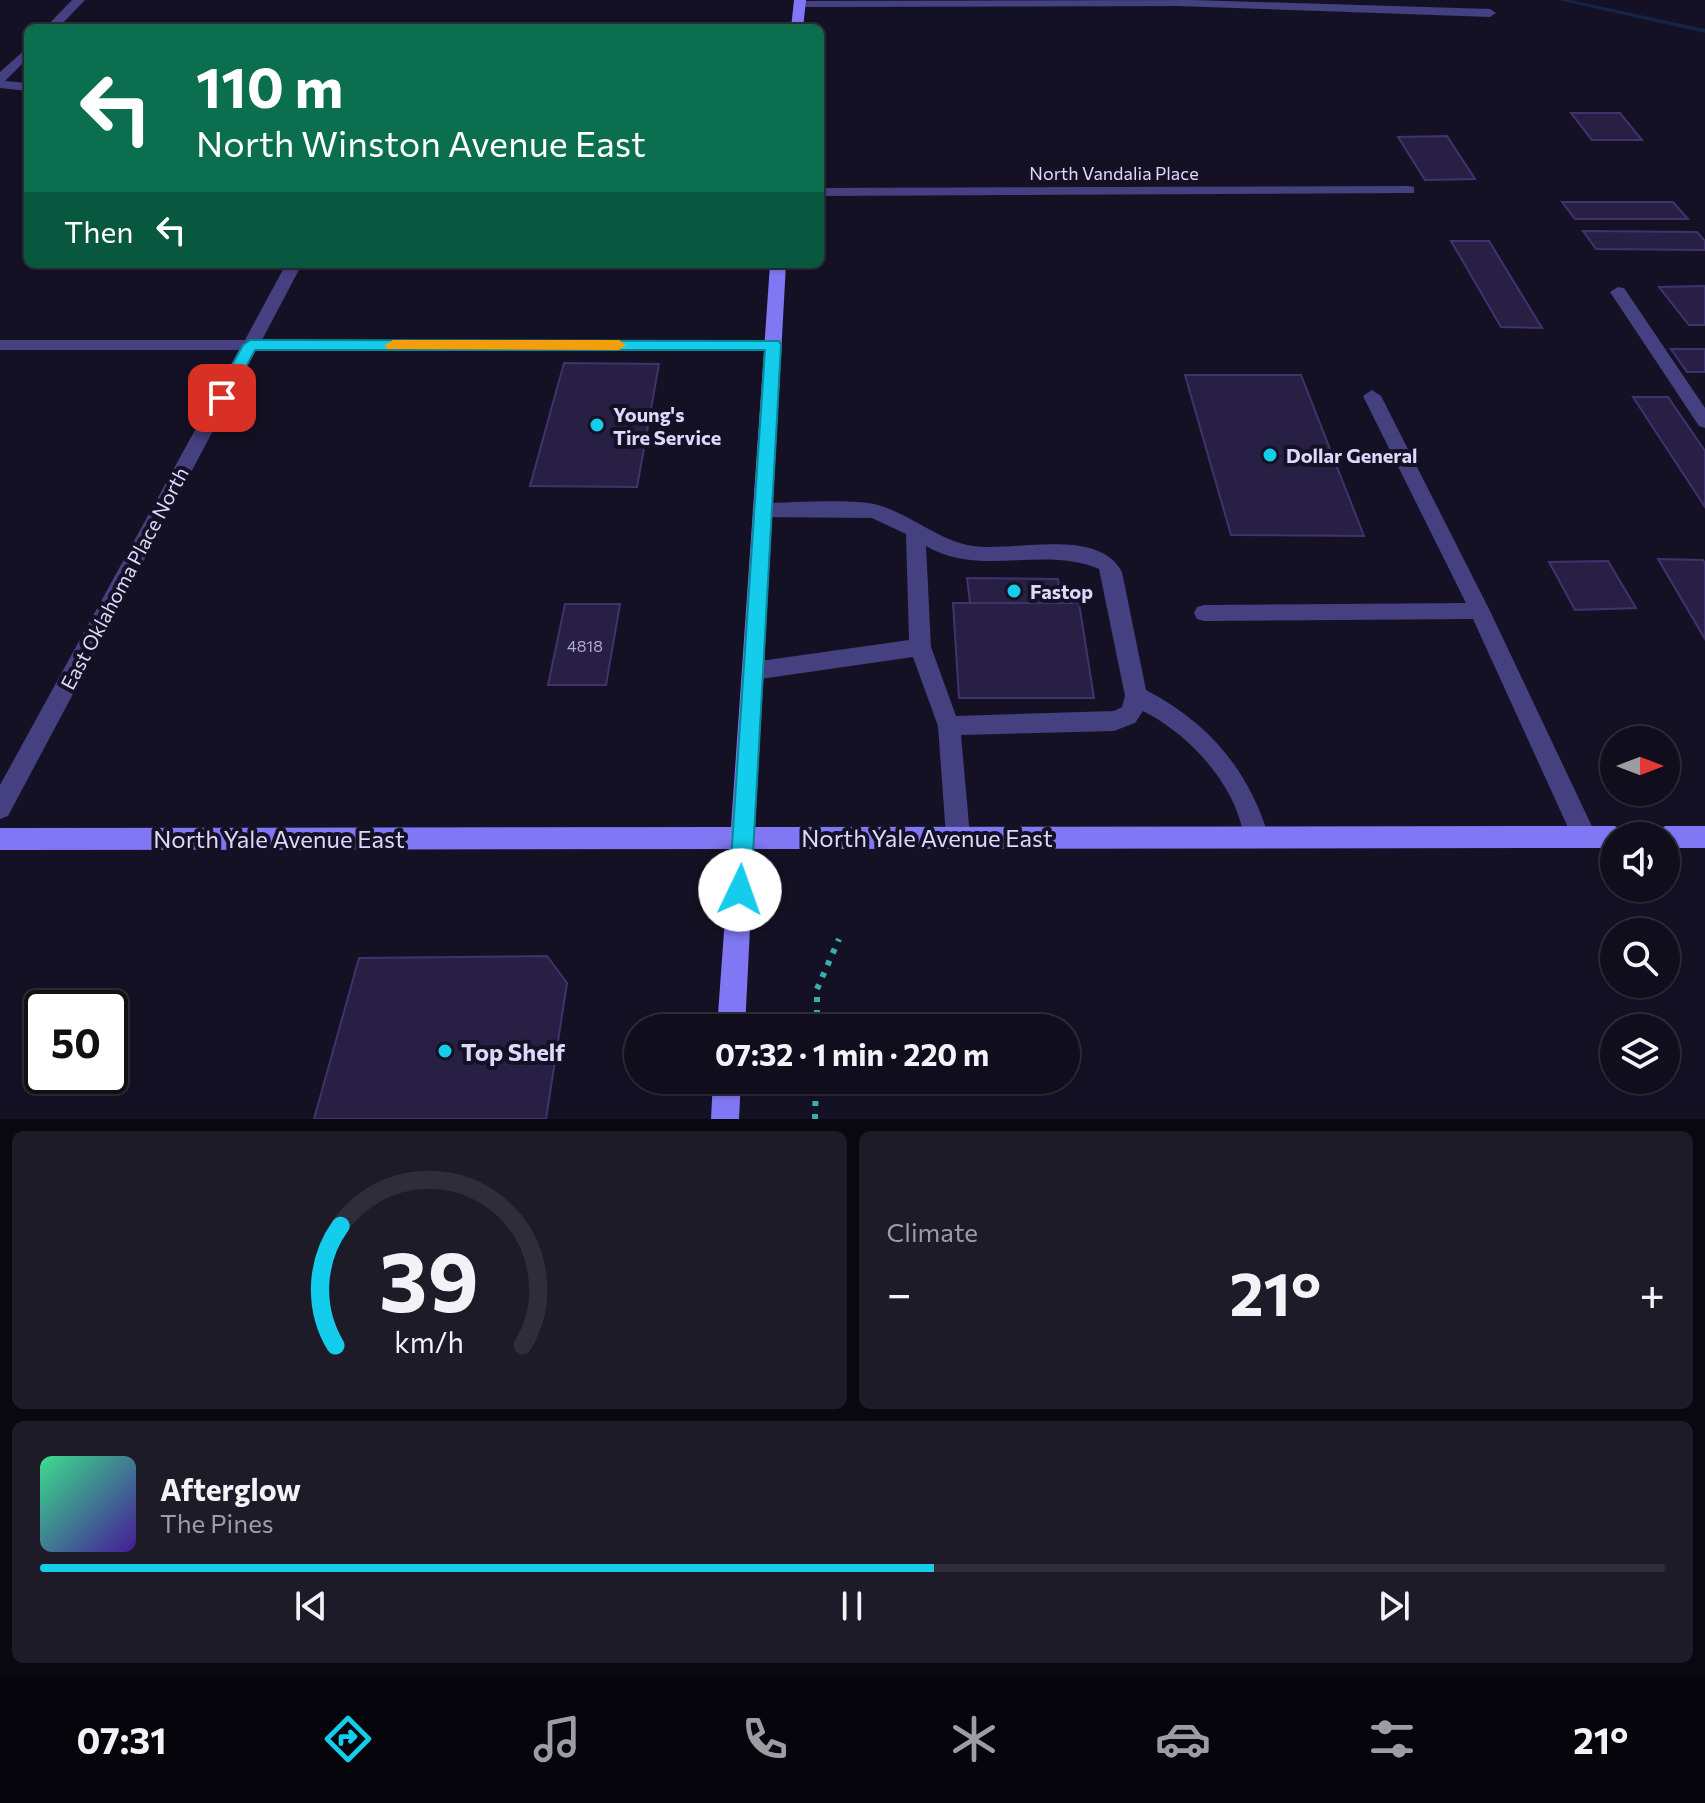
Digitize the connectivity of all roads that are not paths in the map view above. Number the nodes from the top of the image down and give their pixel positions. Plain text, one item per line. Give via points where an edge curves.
1 (79, 0) edge
2 (800, 2) edge
3 (1490, 13) dead end
4 (55, 24) edge
5 (797, 24) edge
6 (24, 55) edge
7 (0, 82) edge
8 (24, 86) edge
9 (1409, 190) dead end
10 (824, 192) edge
11 (292, 268) edge
12 (778, 268) edge
13 (1618, 292) dead end
14 (0, 345) edge
15 (250, 345) junction
16 (773, 345) junction
17 (1372, 396) dead end
18 (1705, 422) edge
19 (762, 510) junction
20 (916, 532) junction
21 (1480, 611) junction
22 (1204, 613) dead end
23 (920, 647) junction
24 (753, 671) junction
25 (1136, 696) junction
26 (949, 726) junction
27 (0, 808) edge
28 (958, 836) junction
29 (743, 837) junction
30 (1257, 837) junction
31 (1585, 837) junction
32 (1600, 837) edge
33 (1680, 837) edge
34 (1705, 837) edge
35 (0, 839) edge
36 (732, 1014) edge
37 (726, 1094) edge
38 (725, 1119) edge

1 - 4 street
2 - 3 street via 1177,3
2 - 5 main road
6 - 7 street
7 - 8 street
9 - 10 street, North Vandalia Place
11 - 15 street, East Oklahoma Place North
12 - 16 main road
13 - 18 street
14 - 15 street
15 - 16 street
15 - 27 street, East Oklahoma Place North
16 - 19 main road
17 - 21 street
19 - 20 street via 873,511
19 - 24 main road
20 - 23 street
20 - 25 street via 974,554 1083,553 1106,563
21 - 22 street
21 - 31 street
23 - 24 street
23 - 26 street
24 - 29 main road
25 - 26 street via 1128,717 1114,721
25 - 30 street via 1183,723 1228,768 1251,811
26 - 28 street
28 - 29 main road, North Yale Avenue East
28 - 30 main road, North Yale Avenue East
29 - 35 main road, North Yale Avenue East
29 - 36 main road
30 - 31 main road, North Yale Avenue East
31 - 32 main road, North Yale Avenue East
33 - 34 main road
37 - 38 main road

